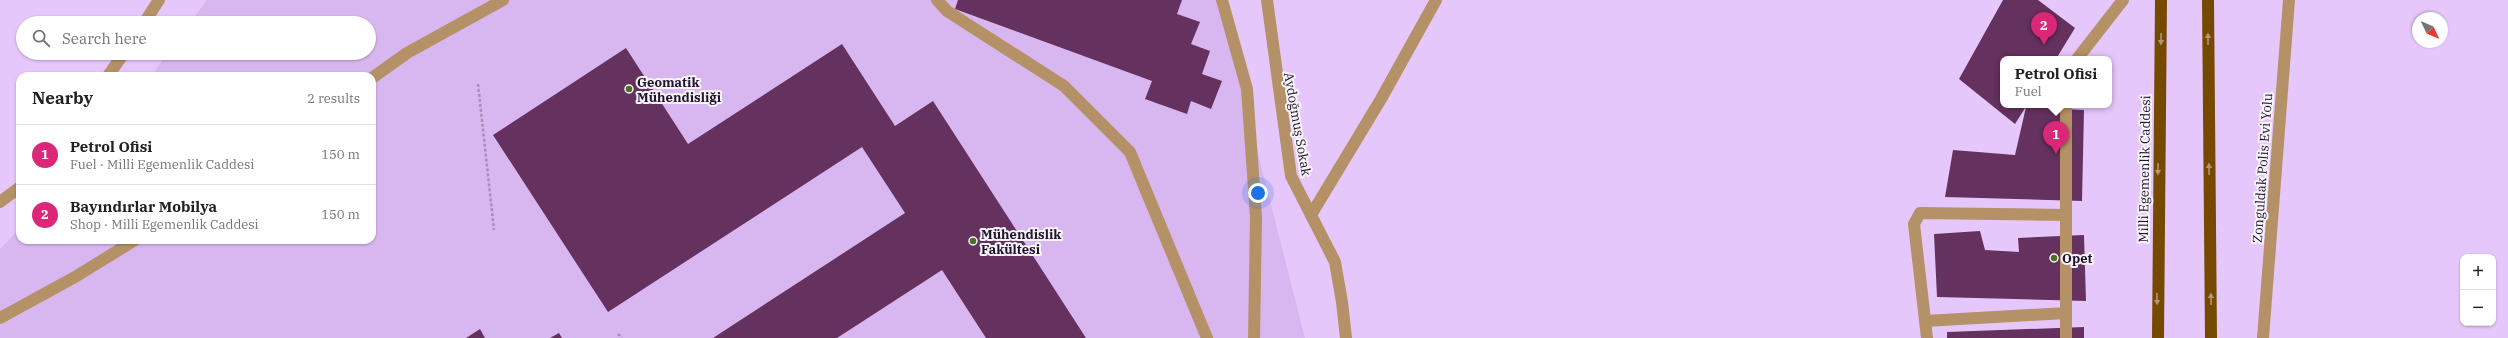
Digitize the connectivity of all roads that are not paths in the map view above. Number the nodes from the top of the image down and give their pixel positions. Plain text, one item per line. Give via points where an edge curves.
1 (159, 0) edge
2 (503, 0) edge
3 (937, 0) edge
4 (1222, 0) edge
5 (1267, 0) edge
6 (1436, 0) edge
7 (2124, 0) edge
8 (2161, 0) edge
9 (2208, 0) edge
10 (2289, 0) edge
11 (149, 16) edge
12 (2079, 56) edge
13 (119, 60) edge
14 (111, 72) edge
15 (376, 75) edge
16 (2066, 108) edge
17 (16, 190) edge
18 (0, 202) edge
19 (1311, 215) junction
20 (2066, 215) junction
21 (129, 244) edge
22 (2066, 313) junction
23 (0, 318) edge
24 (1925, 321) junction
25 (1207, 338) edge
26 (1254, 338) edge
27 (1346, 338) edge
28 (1927, 338) edge
29 (2066, 338) edge
30 (2158, 338) edge
31 (2211, 338) edge
32 (2263, 338) edge

1 - 11 street
2 - 15 street via 406,53
3 - 25 street via 947,11 1064,86 1130,152
4 - 26 street via 1247,89 1256,217
5 - 19 street, Aydoğmuş Sokak via 1291,176
6 - 19 street via 1381,99
7 - 12 street
8 -> 30 highway, Milli Egemenlik Caddesi
31 -> 9 highway
10 - 32 street, Zonguldak Polis Evi Yolu
13 - 14 street
16 - 20 street
17 - 18 street
19 - 27 street, Aydoğmuş Sokak via 1335,262
20 - 22 street
20 - 24 street via 1920,213 1914,224
21 - 23 street
22 - 24 street
22 - 29 street
24 - 28 street

